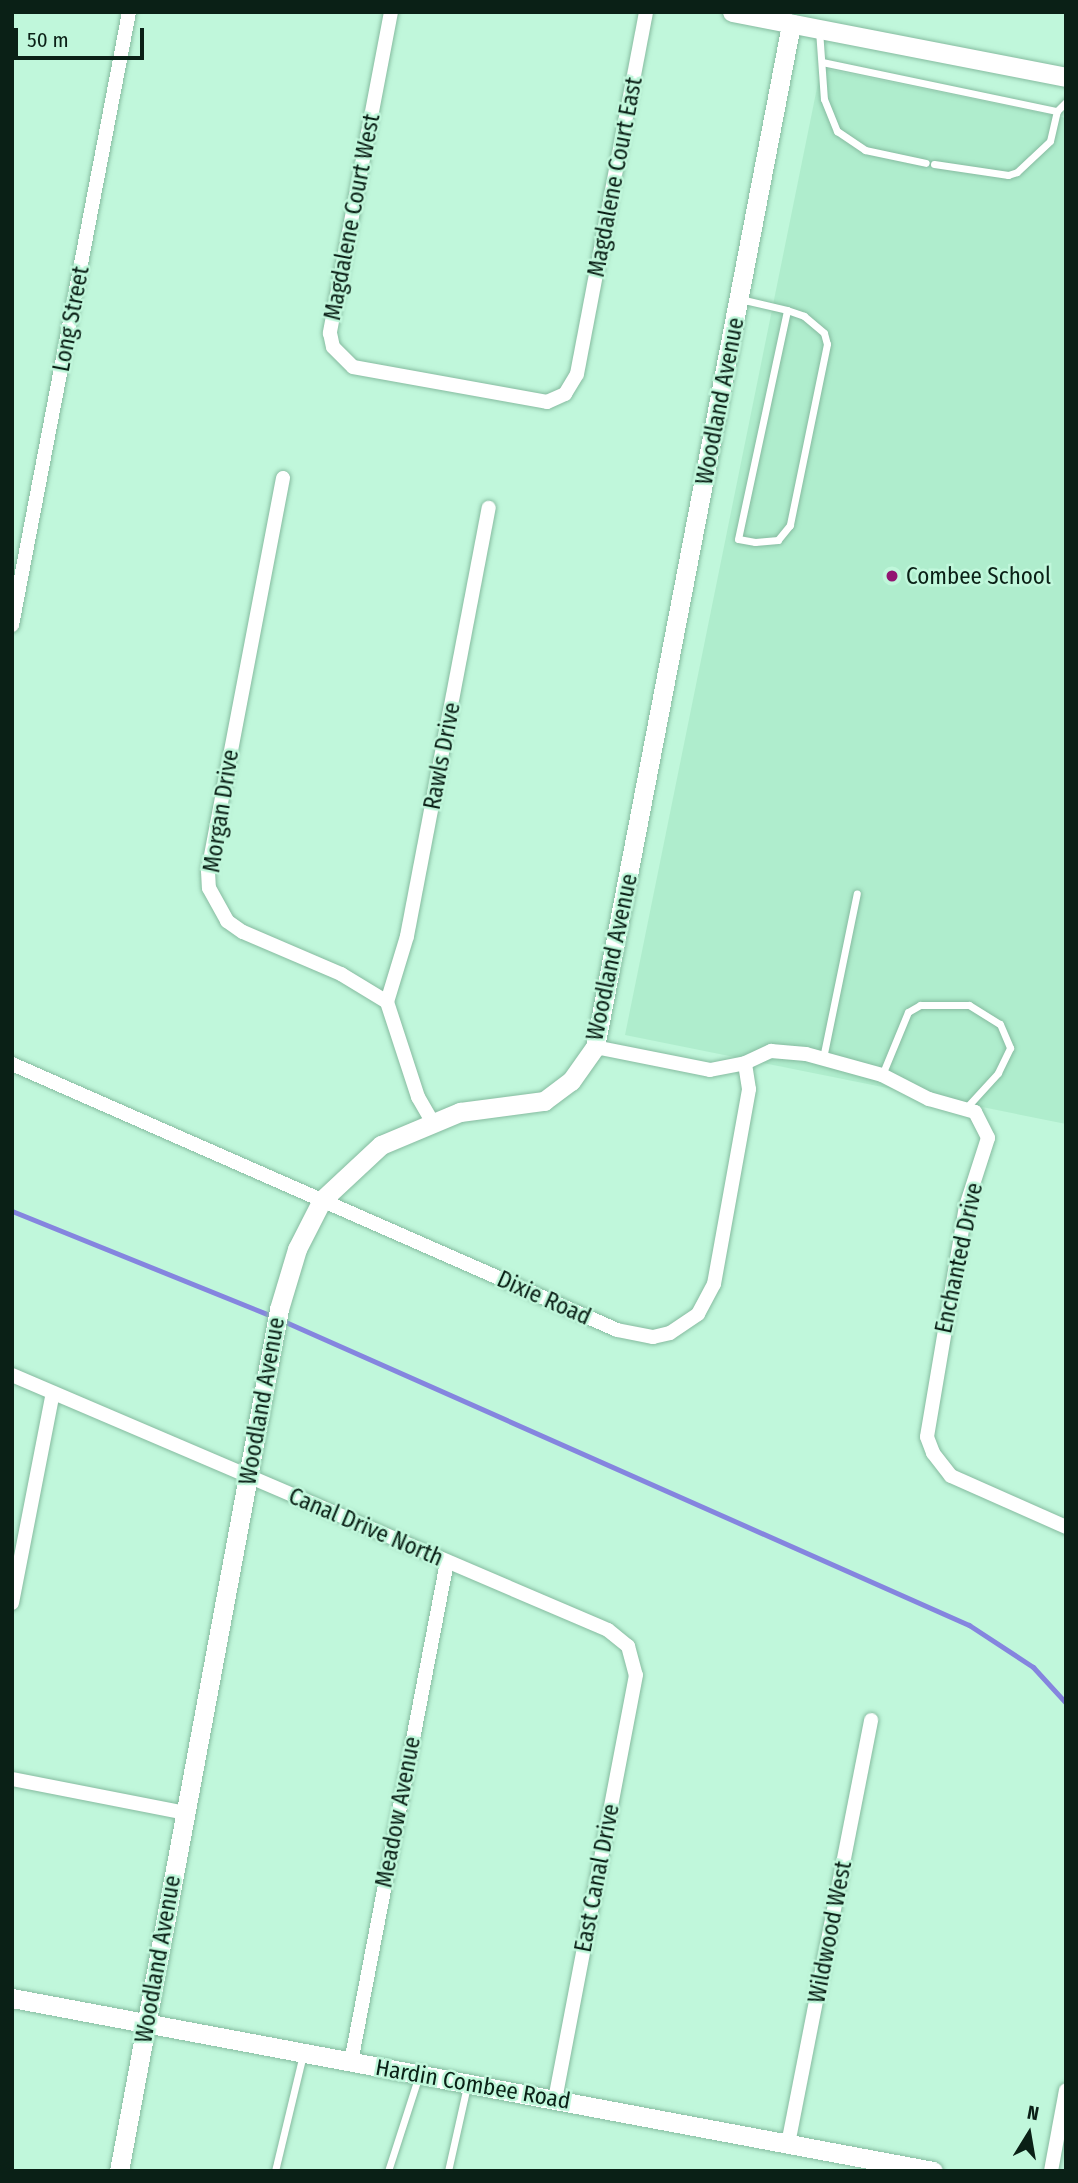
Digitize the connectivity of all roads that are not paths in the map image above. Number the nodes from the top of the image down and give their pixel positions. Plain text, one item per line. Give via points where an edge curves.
1 (129, 12) edge
2 (391, 12) edge
3 (646, 12) edge
4 (732, 12) edge
5 (791, 24) junction
6 (819, 29) junction
7 (822, 62) junction
8 (1066, 77) edge
9 (1066, 103) edge
10 (1057, 111) junction
11 (739, 299) junction
12 (787, 310) junction
13 (584, 342) joint
14 (284, 478) dead end
15 (489, 508) dead end
16 (12, 625) edge
17 (858, 893) dead end
18 (387, 1002) junction
19 (595, 1047) junction
20 (823, 1058) junction
21 (12, 1063) edge
22 (745, 1063) junction
23 (882, 1075) junction
24 (966, 1108) junction
25 (432, 1121) junction
26 (322, 1200) junction
27 (12, 1375) edge
28 (53, 1393) junction
29 (248, 1476) junction
30 (1066, 1527) edge
31 (447, 1562) junction
32 (12, 1603) edge
33 (633, 1656) joint
34 (871, 1720) dead end
35 (12, 1779) edge
36 (185, 1813) junction
37 (12, 1998) edge
38 (146, 2023) junction
39 (303, 2053) junction
40 (351, 2062) junction
41 (419, 2074) junction
42 (468, 2083) junction
43 (1066, 2090) edge
44 (555, 2099) junction
45 (788, 2144) junction
46 (119, 2171) edge
47 (275, 2171) edge
48 (388, 2171) edge
49 (448, 2171) edge
50 (933, 2171) edge
51 (1051, 2171) edge

1 - 16 street, Long Street
2 - 13 street, Magdalene Court West via 330,333 340,358 353,367 547,402 574,384
3 - 13 street, Magdalene Court East
4 - 5 street
5 - 6 street
5 - 11 street, Woodland Avenue
6 - 7 lane
6 - 8 street
7 - 10 lane
7 - 10 lane via 824,99 837,131 865,150 1008,175 1049,141
9 - 10 lane
11 - 12 lane
11 - 19 street, Woodland Avenue
12 - 12 lane via 738,538 755,542 778,540 790,525 826,356 824,333 804,316
14 - 18 street, Morgan Drive via 208,871 209,888 227,921 243,932 341,974
15 - 18 street, Rawls Drive via 407,936
17 - 20 lane
18 - 25 street via 418,1097
19 - 22 street via 710,1070
19 - 25 street, Woodland Avenue via 571,1081 544,1101 460,1112
20 - 22 street via 771,1051
20 - 23 street
21 - 26 street, Dixie Road
22 - 26 street, Dixie Road via 749,1090 714,1284 698,1314 670,1333 653,1337 617,1330
23 - 24 street via 929,1099
23 - 24 lane via 908,1012 920,1005 969,1005 1000,1024 1010,1038 1010,1048 998,1073
24 - 30 street, Enchanted Drive via 975,1112 988,1138 966,1206 927,1437 933,1454 951,1476
25 - 26 street, Woodland Avenue via 381,1145
26 - 29 street, Woodland Avenue via 297,1249 277,1318
27 - 28 street, Canal Drive North
28 - 29 street, Canal Drive North
28 - 32 street
29 - 31 street, Canal Drive North
29 - 36 street, Woodland Avenue
31 - 33 street, Canal Drive North via 620,1637
31 - 40 street, Meadow Avenue
33 - 44 street, East Canal Drive via 636,1675
34 - 45 street, Wildwood West
35 - 36 street
36 - 38 street, Woodland Avenue
37 - 38 street, Hardin Combee Road
38 - 39 street, Hardin Combee Road
38 - 46 street, Woodland Avenue
39 - 40 street, Hardin Combee Road
39 - 47 lane
40 - 41 street, Hardin Combee Road
41 - 42 street, Hardin Combee Road
41 - 48 lane
42 - 44 street, Hardin Combee Road
42 - 49 lane
43 - 51 street
44 - 45 street, Hardin Combee Road
45 - 50 street, Hardin Combee Road

